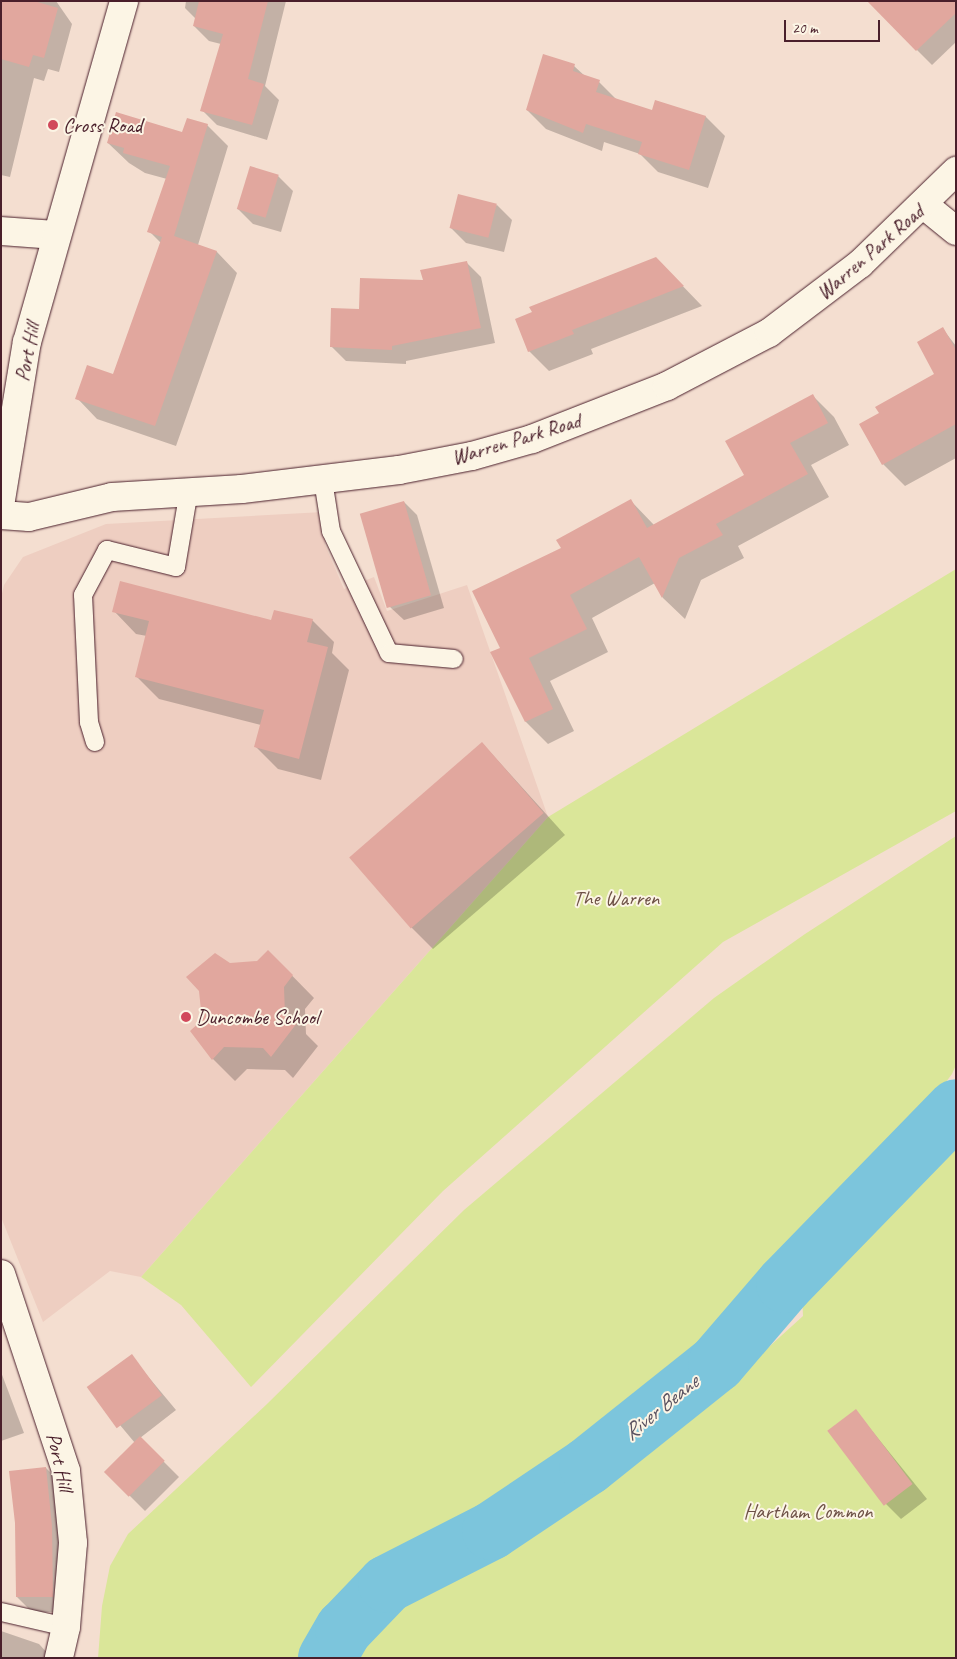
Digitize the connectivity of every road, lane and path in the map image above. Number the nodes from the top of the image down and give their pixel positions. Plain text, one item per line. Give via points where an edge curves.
1 (124, 1) edge
2 (956, 171) edge
3 (924, 205) junction
4 (1, 231) edge
5 (956, 231) edge
6 (55, 235) junction
7 (9, 417) edge
8 (323, 480) junction
9 (189, 490) junction
10 (1, 500) edge
11 (1, 515) edge
12 (454, 659) dead end
13 (95, 742) dead end
14 (1, 1274) edge
15 (1, 1612) edge
16 (66, 1627) junction
17 (59, 1658) edge

1 - 6 street, Port Hill
2 - 3 street, Warren Park Road
3 - 5 street
3 - 8 street, Warren Park Road via 860,264 783,323 667,386 532,439 472,456
4 - 6 street
6 - 7 street, Port Hill
7 - 10 street, Port Hill
8 - 9 street, Warren Park Road via 242,489
8 - 12 lane via 331,530 389,653
9 - 11 street, Warren Park Road via 112,497 29,517
9 - 13 lane via 176,567 107,550 82,595 90,722
14 - 16 street, Port Hill via 66,1471 72,1543
15 - 16 lane
16 - 17 street, Port Hill

